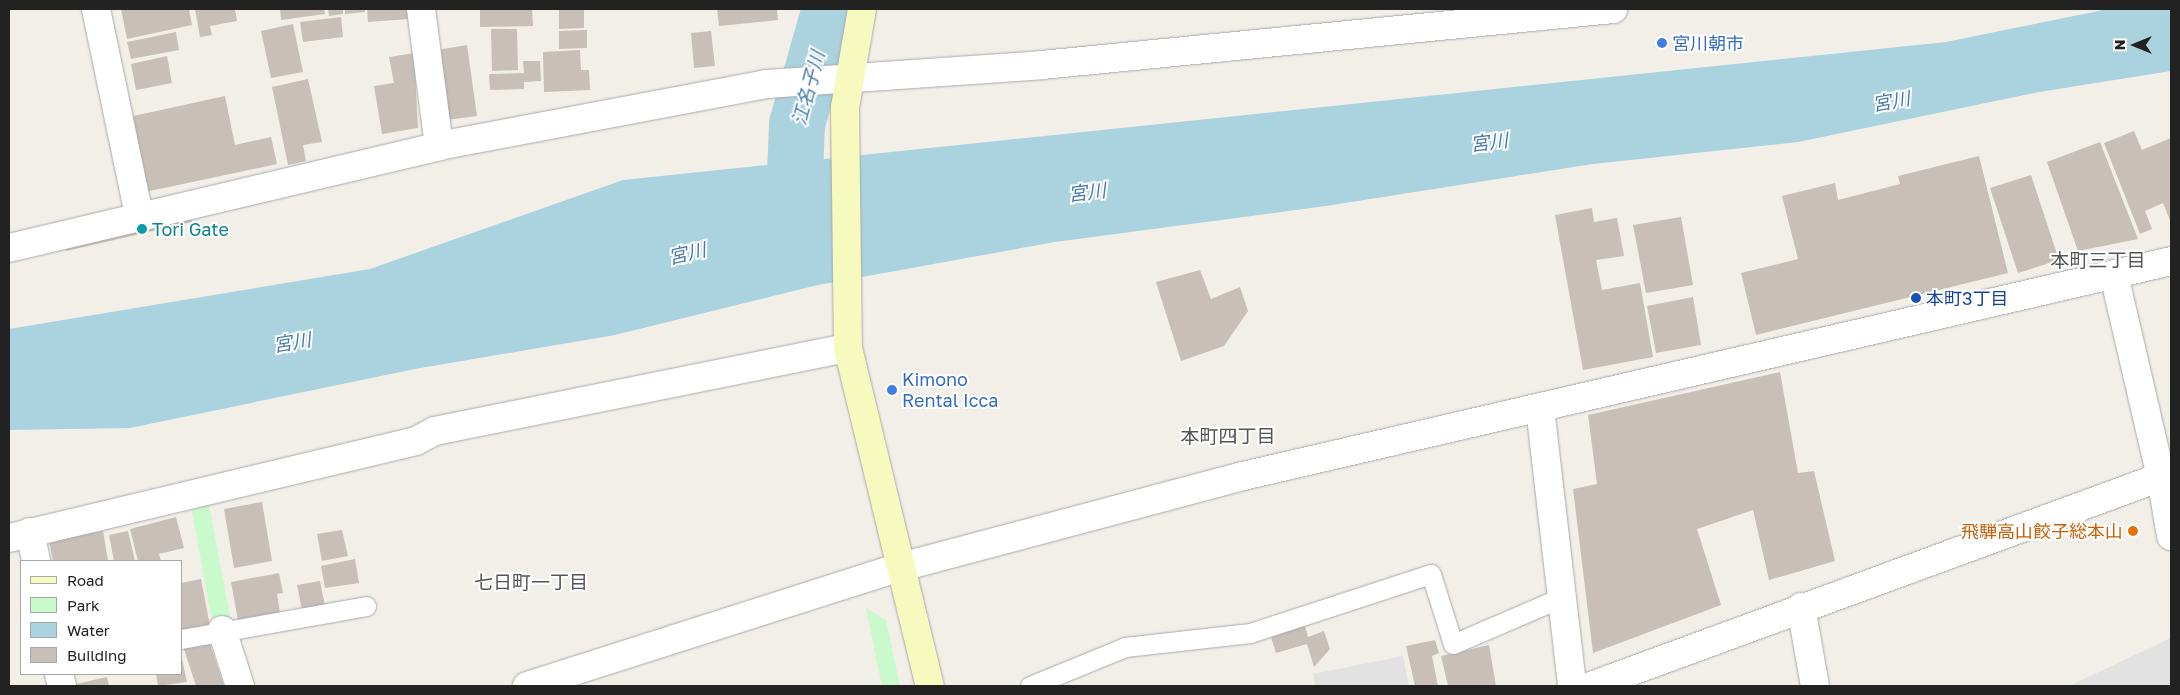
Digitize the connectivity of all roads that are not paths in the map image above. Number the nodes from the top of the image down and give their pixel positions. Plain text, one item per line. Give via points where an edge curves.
1 (96, 9) edge
2 (422, 9) edge
3 (862, 9) edge
4 (1613, 9) edge
5 (839, 78) junction
6 (439, 146) junction
7 (139, 215) junction
8 (9, 248) edge
9 (2171, 261) edge
10 (2114, 275) junction
11 (847, 336) junction
12 (1540, 408) junction
13 (2166, 475) edge
14 (19, 535) edge
15 (2171, 536) edge
16 (35, 560) edge
17 (901, 567) junction
18 (1562, 597) junction
19 (366, 606) dead end
20 (1801, 607) junction
21 (222, 630) junction
22 (182, 639) edge
23 (240, 686) edge
24 (527, 686) edge
25 (930, 686) edge
26 (1030, 686) edge
27 (1572, 686) edge
28 (1591, 686) edge
29 (1814, 686) edge

1 - 7 street
2 - 6 street
3 - 5 street
4 - 5 street via 1042,65
5 - 6 street via 766,84
5 - 11 street via 845,107
6 - 7 street
7 - 8 street
9 - 10 street
10 - 12 street
10 - 13 street
11 - 14 street via 436,431 416,441
11 - 17 street
12 - 17 street via 1252,473
12 - 18 street
13 - 15 street
13 - 20 street
14 - 16 street
17 - 24 street
17 - 25 street
18 - 26 lane via 1453,644 1431,574 1250,633 1125,647
18 - 27 street
19 - 21 lane
20 - 28 street
20 - 29 street
21 - 22 lane
21 - 23 street

